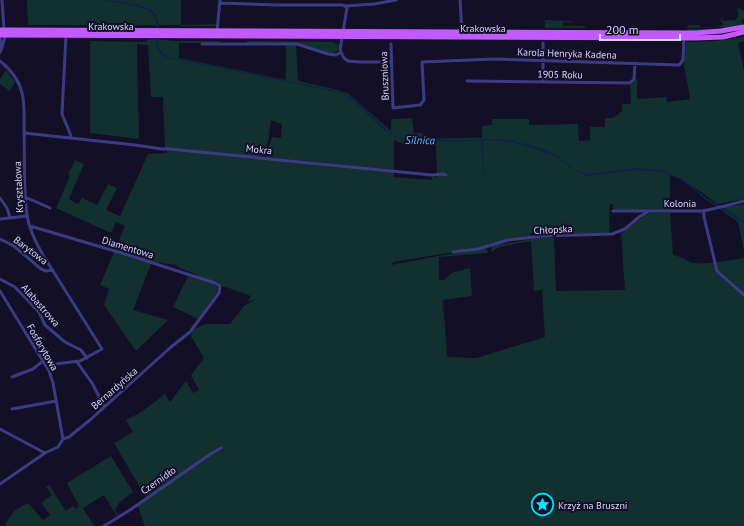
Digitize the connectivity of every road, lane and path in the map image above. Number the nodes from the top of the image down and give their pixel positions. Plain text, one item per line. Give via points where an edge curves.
1 (2, 0) edge
2 (396, 0) edge
3 (460, 0) edge
4 (220, 2) edge
5 (345, 6) junction
6 (744, 27) edge
7 (2, 30) edge
8 (217, 31) junction
9 (462, 32) junction
10 (744, 32) edge
11 (154, 33) junction
12 (161, 33) junction
13 (342, 34) junction
14 (0, 35) edge
15 (7, 35) junction
16 (66, 35) junction
17 (684, 35) junction
18 (222, 36) junction
19 (0, 38) edge
20 (543, 43) dead end
21 (202, 44) dead end
22 (222, 44) junction
23 (391, 44) dead end
24 (0, 51) edge
25 (340, 53) junction
26 (543, 60) junction
27 (0, 61) edge
28 (391, 62) junction
29 (634, 63) junction
30 (467, 82) dead end
31 (543, 82) junction
32 (393, 108) joint
33 (24, 133) junction
34 (70, 138) junction
35 (446, 175) dead end
36 (25, 197) junction
37 (0, 198) edge
38 (744, 201) edge
39 (50, 208) dead end
40 (613, 211) dead end
41 (649, 212) junction
42 (704, 212) junction
43 (27, 216) junction
44 (10, 218) junction
45 (0, 219) edge
46 (30, 226) junction
47 (0, 239) edge
48 (453, 252) dead end
49 (52, 270) junction
50 (0, 280) edge
51 (220, 286) joint
52 (0, 291) edge
53 (744, 295) edge
54 (87, 358) junction
55 (77, 362) junction
56 (45, 363) junction
57 (12, 377) dead end
58 (56, 402) junction
59 (104, 406) junction
60 (12, 409) dead end
61 (0, 429) edge
62 (63, 439) junction
63 (221, 448) dead end
64 (45, 453) junction
65 (0, 484) edge
66 (104, 526) edge

1 - 7 street
2 - 5 street
3 - 9 street, Krakowska
4 - 5 street
4 - 8 street
5 - 13 street
6 - 17 main road, Krakowska
7 - 11 main road, Krakowska
8 - 12 main road, Krakowska
8 - 13 main road, Krakowska
9 - 13 main road, Krakowska
9 - 17 main road, Krakowska
10 - 17 main road, Krakowska via 716,37
11 - 12 main road, Krakowska
11 - 16 main road, Krakowska
12 - 18 main road, Krakowska
13 - 17 main road, Krakowska
13 - 18 main road, Krakowska
13 - 25 street
14 - 15 main road, Krakowska
15 - 16 main road, Krakowska
15 - 24 street
16 - 34 street via 62,114
17 - 29 street, Karola Henryka Kadena via 683,60 680,64
18 - 22 street
19 - 24 street
20 - 26 street
21 - 22 street
22 - 25 street via 297,44 328,54
23 - 28 street, Bruszniowa
25 - 28 street via 348,60
26 - 29 street, Karola Henryka Kadena
26 - 31 street
26 - 32 street, Karola Henryka Kadena via 422,62 422,104
27 - 33 street, Kryształowa via 11,72 22,92
28 - 32 street, Bruszniowa
29 - 31 street, 1905 Roku via 634,79 630,83
30 - 31 street, 1905 Roku
33 - 34 street, Mokra
33 - 36 street, Kryształowa
34 - 35 street, Mokra
36 - 39 street
36 - 43 street, Kryształowa
37 - 44 street
38 - 42 street, Kolonia
40 - 41 street, Kolonia
41 - 42 street, Kolonia
41 - 48 street, Chłopska via 625,229 612,234 543,236 508,240 478,249
42 - 53 street via 717,271
43 - 44 street
43 - 46 street, Kryształowa
44 - 45 street
46 - 49 street, Kryształowa
46 - 51 street, Diamentowa
47 - 49 street, Barytowa via 14,246 41,269
49 - 54 street, Kryształowa via 102,349
50 - 54 street, Alabastrowa via 14,287 39,312 45,325 65,342 81,350
51 - 59 street, Bernardyńska via 219,293 190,332
52 - 56 street, Fosforytowa
54 - 55 street
55 - 56 street
55 - 59 street
56 - 57 street
56 - 58 street, Fosforytowa via 53,381
58 - 60 street
58 - 62 street, Fosforytowa
59 - 62 street, Bernardyńska via 69,437
61 - 64 street
62 - 64 street, Bernardyńska via 58,447
63 - 66 street, Czernidło
64 - 65 street, Bernardyńska

